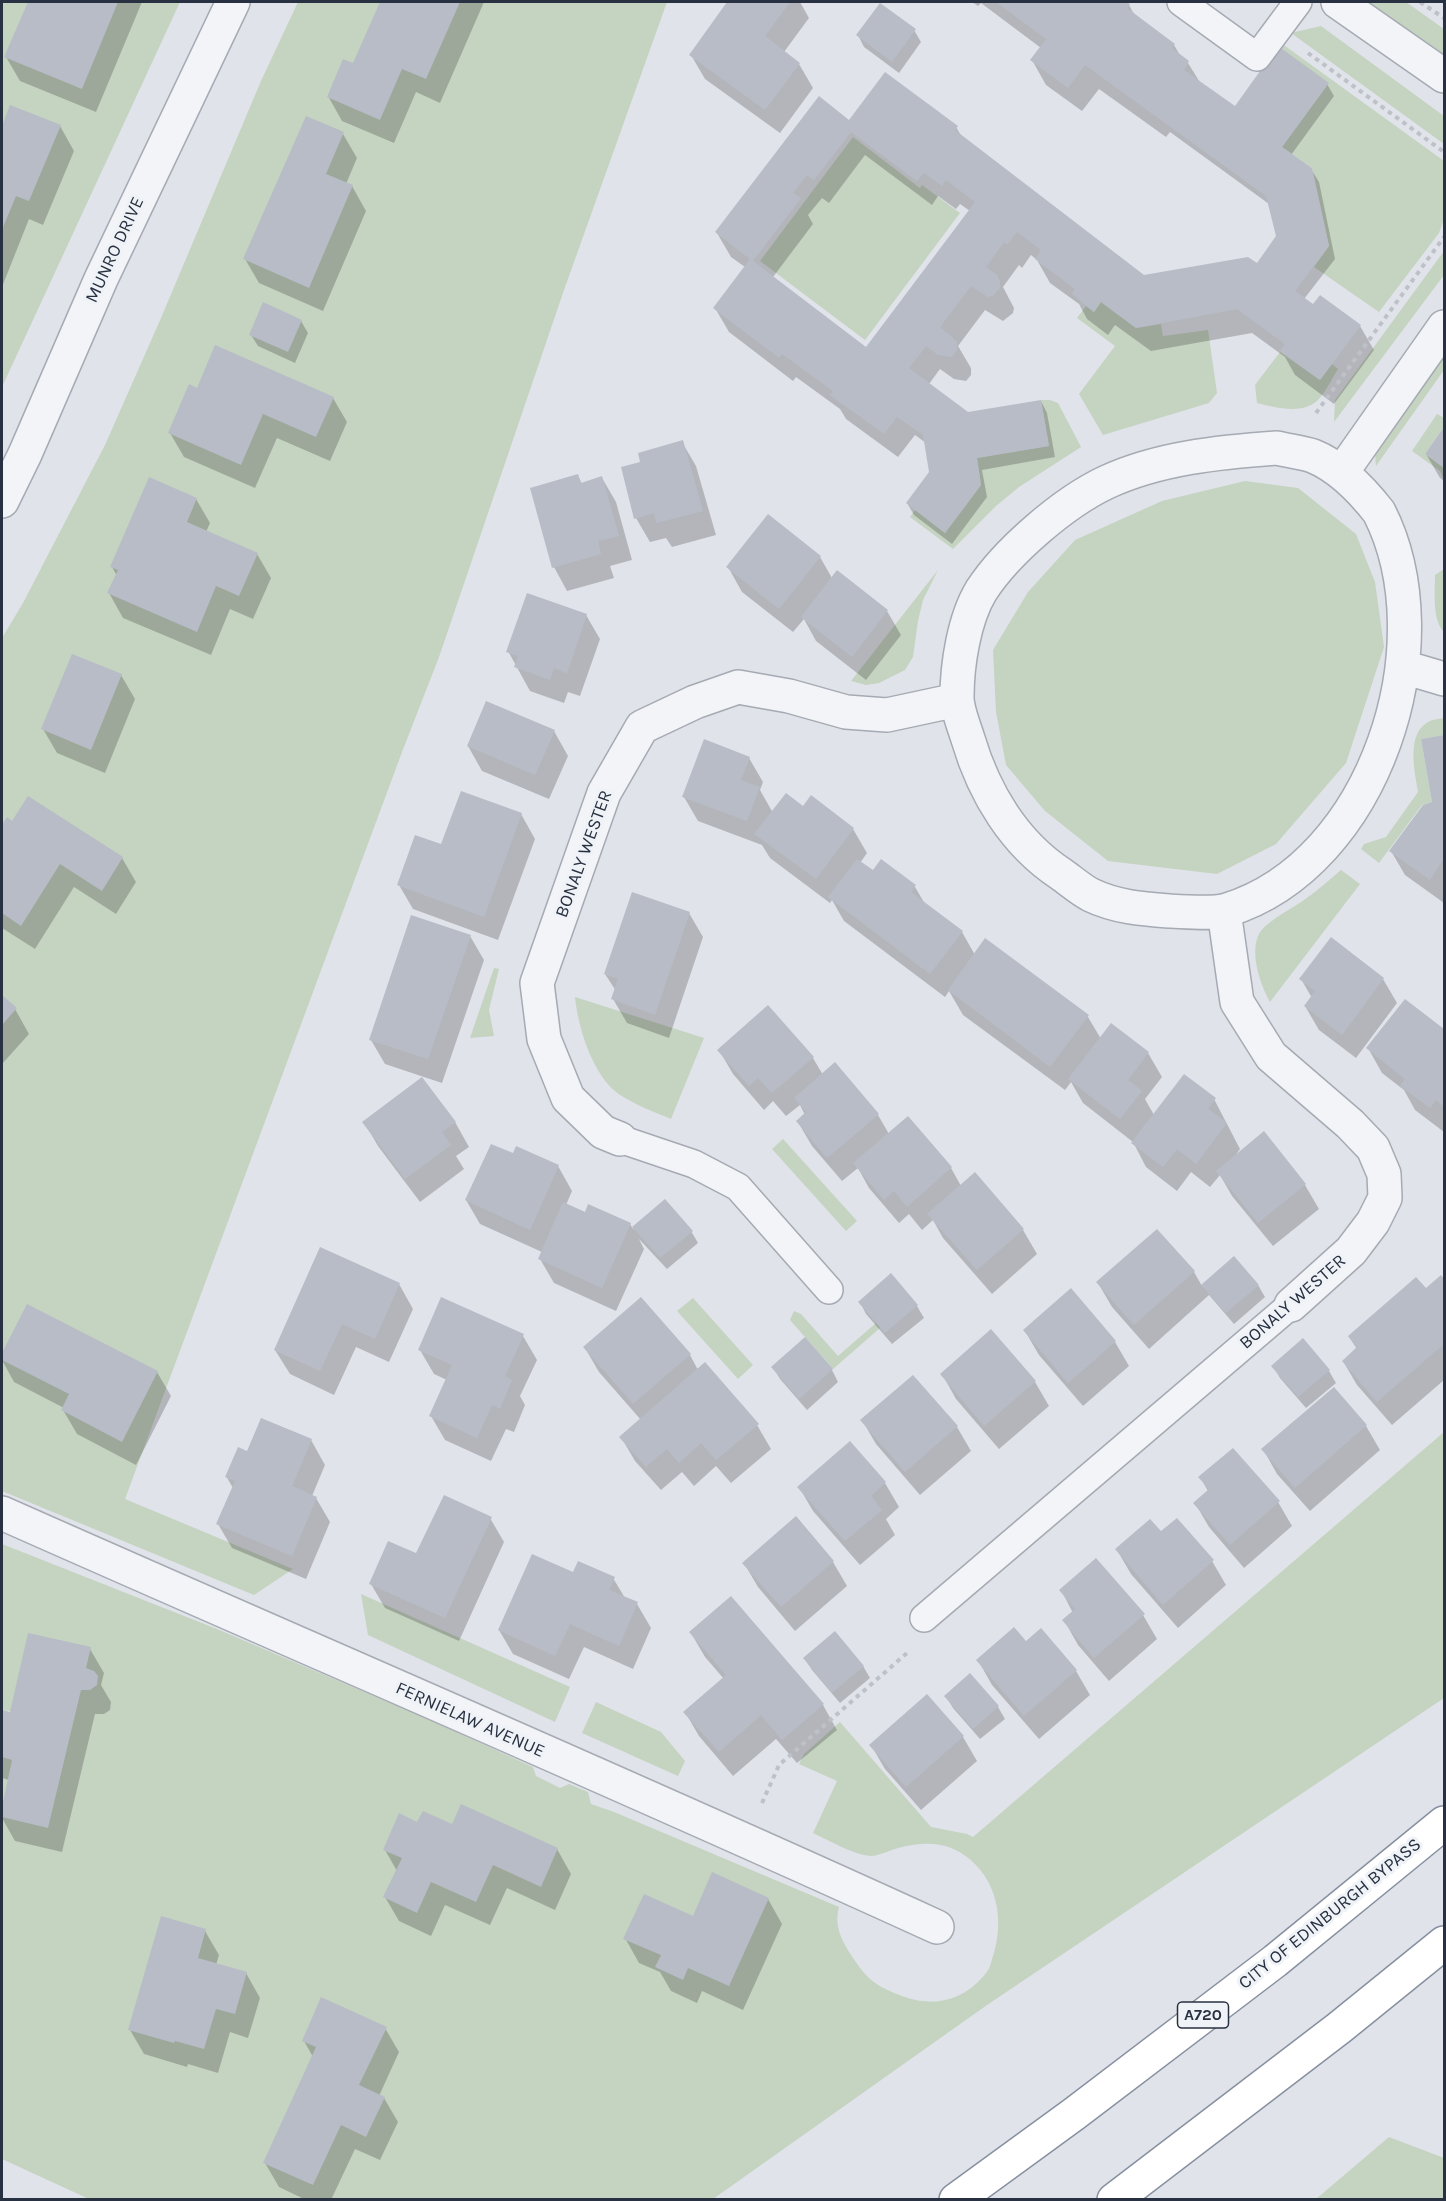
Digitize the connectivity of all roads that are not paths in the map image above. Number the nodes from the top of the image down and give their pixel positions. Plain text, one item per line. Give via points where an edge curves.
1 (233, 2) edge
2 (1180, 2) edge
3 (1298, 2) edge
4 (1338, 2) edge
5 (1444, 76) edge
6 (1444, 327) edge
7 (1342, 472) junction
8 (2, 501) edge
9 (1431, 675) edge
10 (957, 700) junction
11 (1224, 911) junction
12 (620, 1139) joint
13 (829, 1290) dead end
14 (1291, 1305) joint
15 (2, 1513) edge
16 (924, 1618) road end
17 (1444, 1823) edge
18 (937, 1927) dead end
19 (1444, 1943) edge
20 (956, 2199) edge
21 (1114, 2199) edge

1 - 8 street, MUNRO DRIVE via 101,279
2 - 3 lane via 1257,57
4 - 5 street
6 - 7 street
7 - 9 street via 1394,531 1410,571
7 - 10 street via 1313,456 1277,448 1152,466 1106,483 1066,507 1031,535 981,592 964,639
9 - 11 street via 1411,698 1397,741 1373,789 1346,828 1280,887
10 - 11 street via 974,757 993,799 1016,834 1044,863 1091,894 1130,908
10 - 12 street, BONALY WESTER via 887,715 846,712 738,687 642,727 604,793 537,982 544,1039 568,1098 603,1132
11 - 14 street, BONALY WESTER via 1237,1002 1271,1056 1373,1148 1384,1174 1385,1198 1373,1222 1351,1251
12 - 13 lane via 694,1164 738,1187
14 - 16 lane, BONALY WESTER
15 - 18 street, FERNIELAW AVENUE via 746,1839
17 - 20 highway, CITY OF EDINBURGH BYPASS / A720 via 1275,1961
19 - 21 highway

